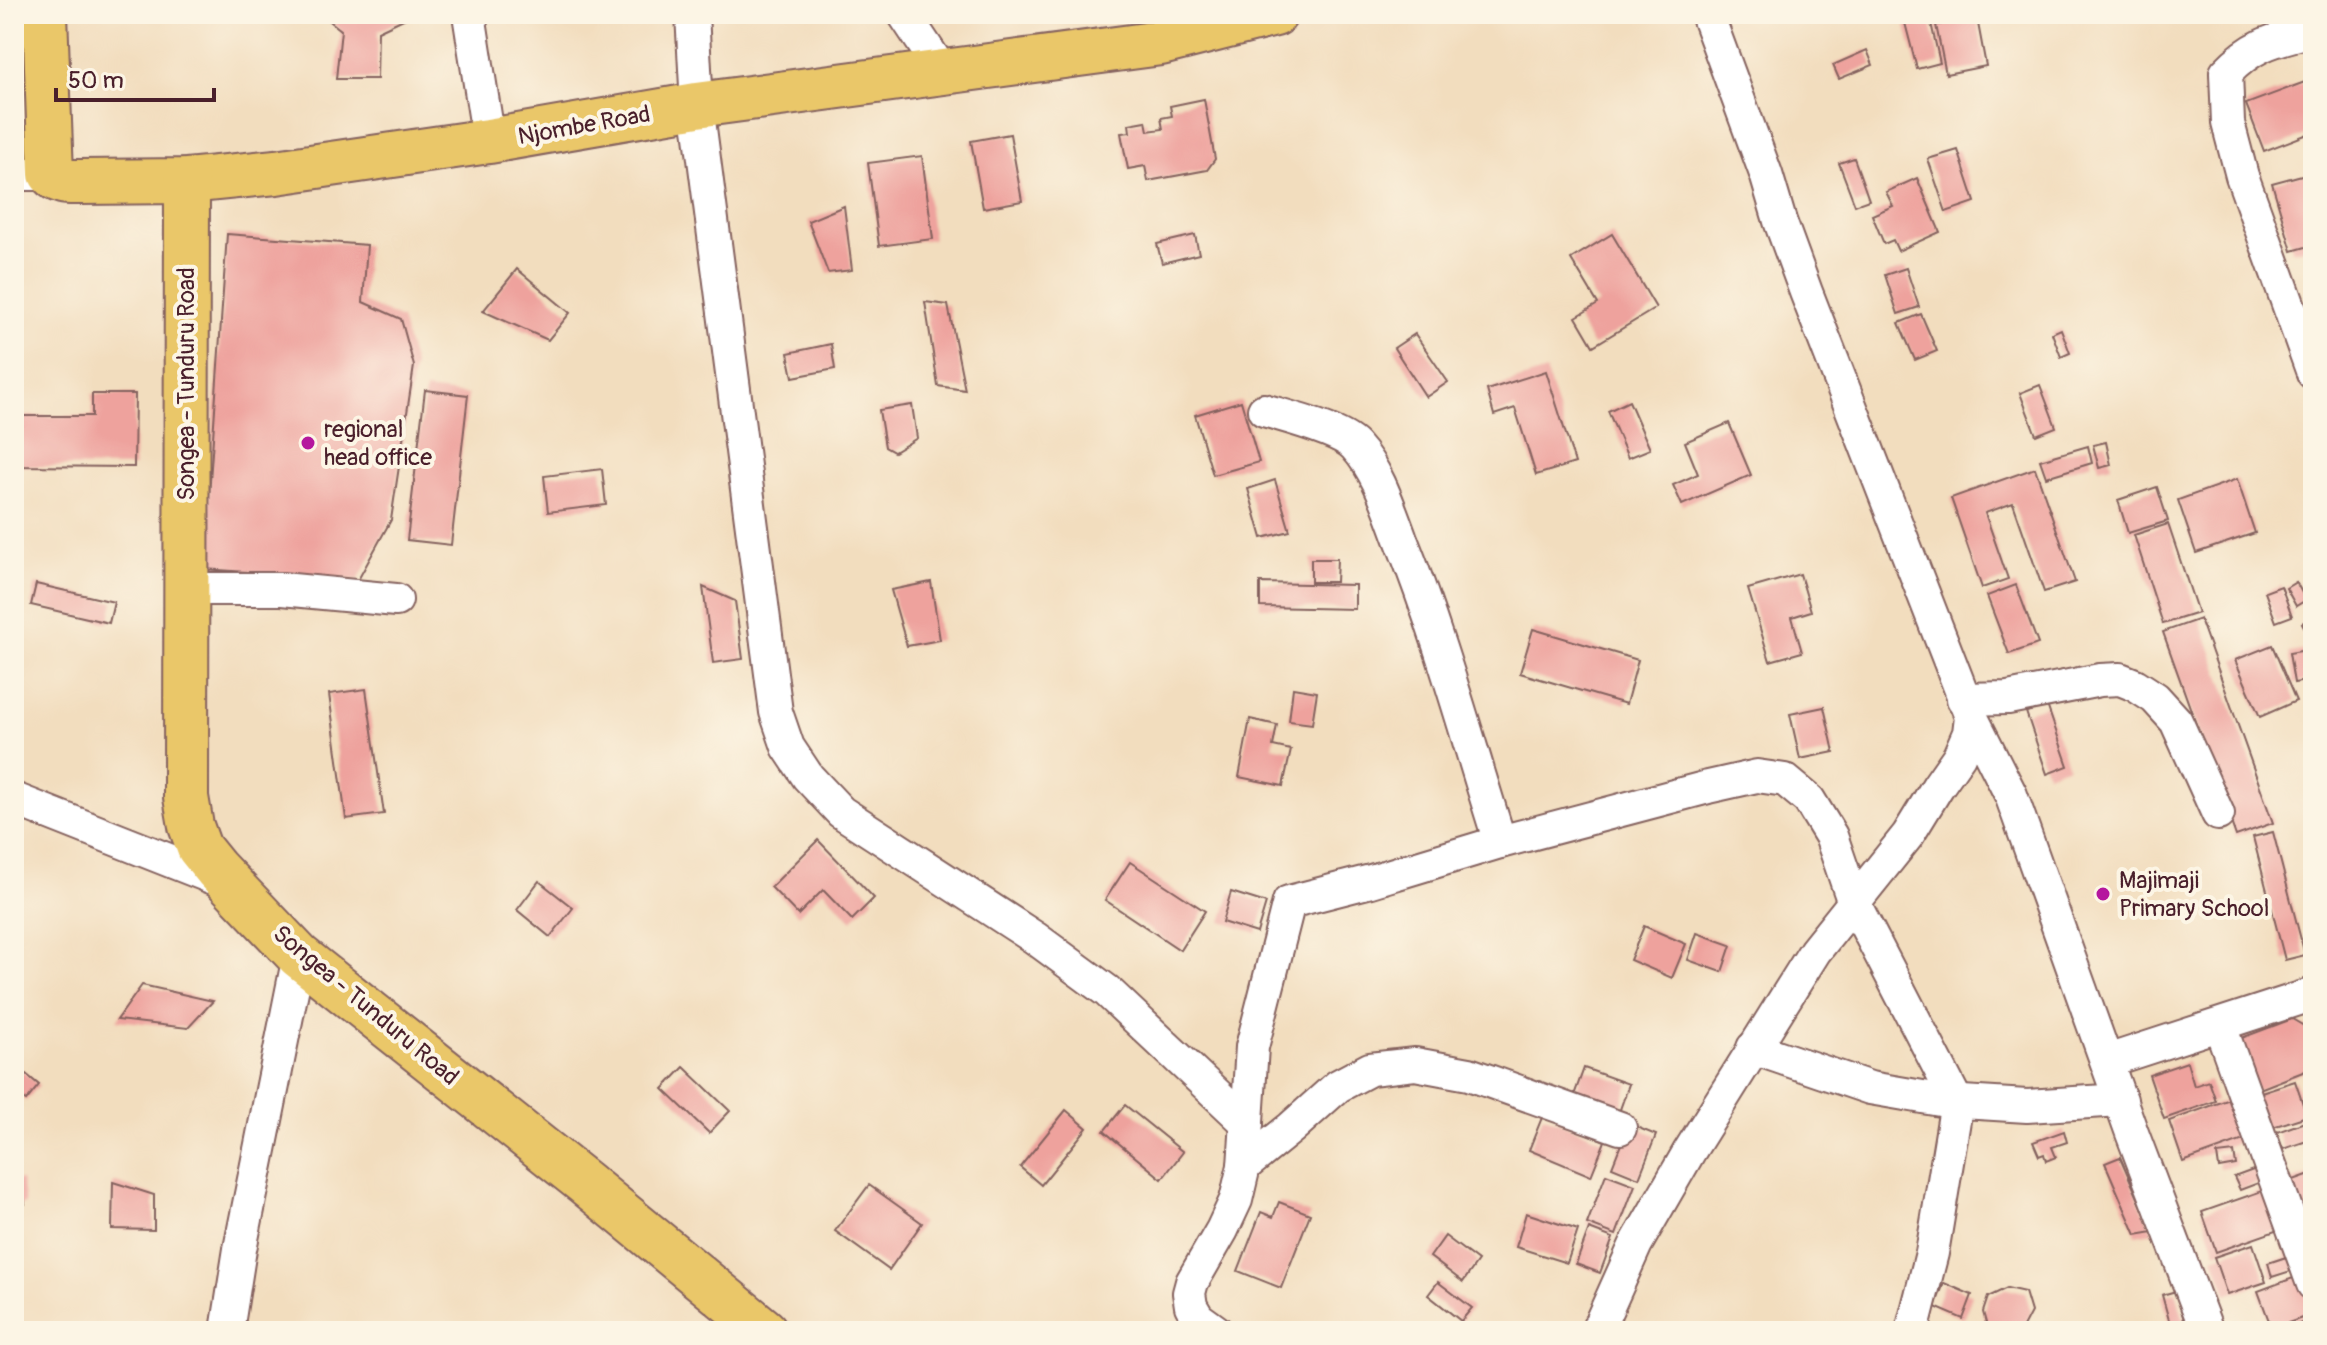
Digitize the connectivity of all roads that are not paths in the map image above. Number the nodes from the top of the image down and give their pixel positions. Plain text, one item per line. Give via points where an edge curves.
1 (45, 14) edge
2 (469, 14) edge
3 (692, 14) edge
4 (904, 14) edge
5 (1275, 14) edge
6 (1707, 14) edge
7 (2313, 30) edge
8 (942, 71) junction
9 (697, 105) junction
10 (489, 141) junction
11 (32, 174) edge
12 (187, 181) junction
13 (2313, 373) edge
14 (1264, 410) dead end
15 (185, 589) junction
16 (396, 600) dead end
17 (1967, 707) junction
18 (14, 799) edge
19 (2218, 814) dead end
20 (1500, 842) junction
21 (230, 884) junction
22 (1854, 903) junction
23 (299, 956) junction
24 (2311, 1001) edge
25 (2220, 1026) junction
26 (1753, 1048) junction
27 (2107, 1061) junction
28 (2121, 1100) junction
29 (1957, 1102) junction
30 (1247, 1123) junction
31 (1620, 1128) dead end
32 (1244, 1166) junction
33 (2313, 1284) edge
34 (227, 1331) edge
35 (765, 1331) edge
36 (1216, 1331) edge
37 (1597, 1331) edge
38 (1912, 1331) edge
39 (2207, 1331) edge

1 - 11 highway, Njombe Road
2 - 10 street
3 - 9 street
4 - 8 street
5 - 8 highway, Njombe Road via 1161,43
6 - 17 street via 1806,292
7 - 13 street via 2242,55 2226,73 2228,123 2242,176
8 - 9 highway, Njombe Road
9 - 10 highway, Njombe Road
9 - 30 street via 776,712 788,747 841,812 1107,991
10 - 12 highway, Njombe Road
11 - 12 highway, Njombe Road via 63,182
12 - 15 highway, Songea - Tunduru Road
14 - 20 street via 1353,443 1368,463 1417,578
15 - 16 street via 282,589
15 - 21 highway, Songea - Tunduru Road via 186,797 199,848
17 - 19 street via 2100,680 2135,685 2176,721
17 - 22 street via 1969,733 1959,756 1908,835
17 - 27 street via 2011,795
18 - 21 street
20 - 22 street via 1757,776 1785,780 1809,800 1831,836
20 - 30 street via 1289,902 1252,1047
21 - 23 highway, Songea - Tunduru Road
22 - 26 street via 1815,951
22 - 29 street
23 - 34 street
23 - 35 highway, Songea - Tunduru Road
24 - 25 street
25 - 27 street
25 - 33 street
26 - 29 street via 1870,1088
26 - 37 street via 1636,1244
27 - 28 street
28 - 29 street via 2027,1106
28 - 39 street
29 - 38 street via 1932,1253
30 - 32 street
31 - 32 street via 1469,1074 1415,1064 1370,1069 1338,1086
32 - 36 street via 1236,1200 1189,1293 1198,1318

